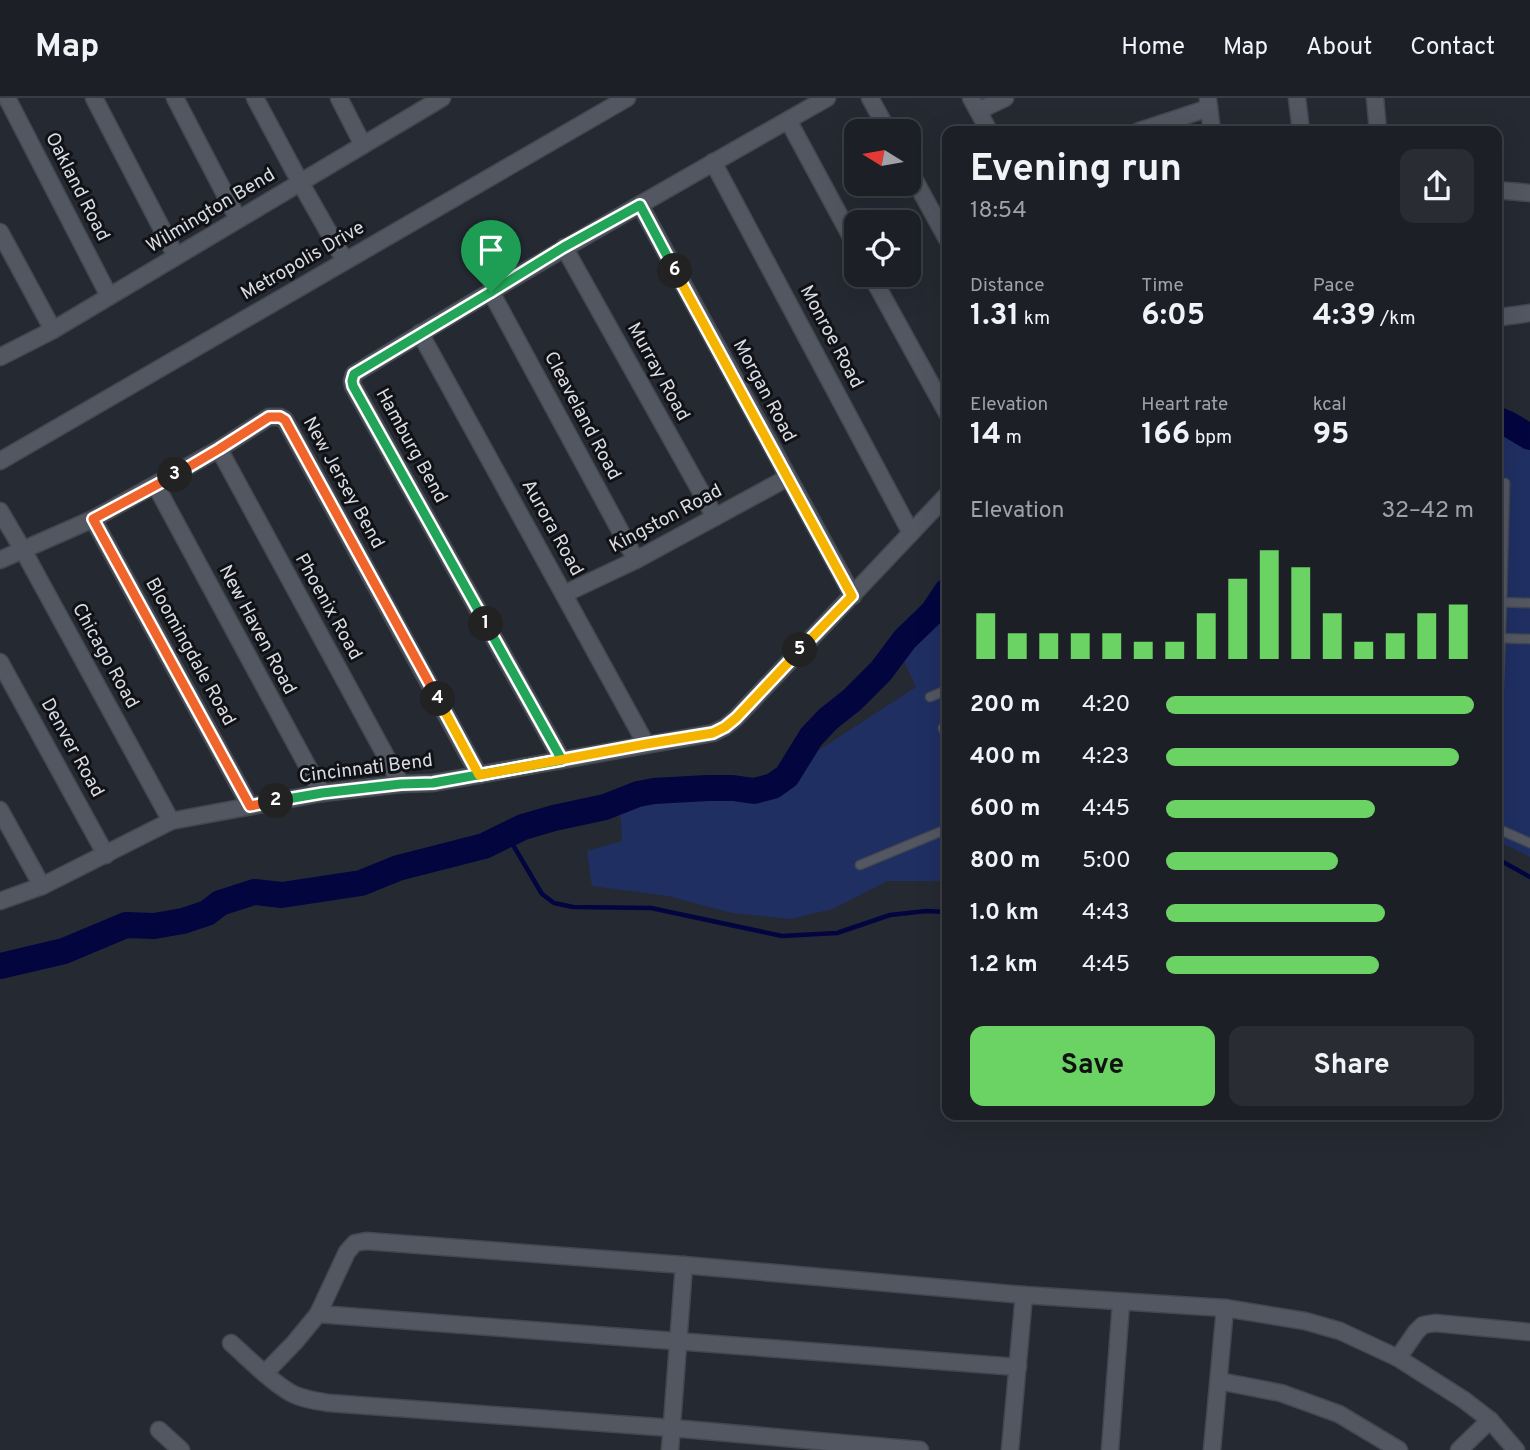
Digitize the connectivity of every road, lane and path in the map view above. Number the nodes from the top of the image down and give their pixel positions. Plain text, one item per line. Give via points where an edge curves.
1 (6, 98) edge
2 (94, 98) edge
3 (175, 98) edge
4 (255, 98) edge
5 (339, 98) edge
6 (442, 98) edge
7 (627, 98) edge
8 (827, 98) edge
9 (870, 98) edge
10 (1005, 98) edge
11 (1297, 98) edge
12 (1375, 98) edge
13 (1209, 103) edge
14 (420, 104) edge
15 (975, 105) edge
16 (881, 119) edge
17 (788, 120) junction
18 (986, 126) edge
19 (1152, 126) edge
20 (1211, 126) edge
21 (1300, 126) edge
22 (1378, 126) edge
23 (363, 145) junction
24 (713, 162) junction
25 (300, 182) junction
26 (1502, 191) edge
27 (921, 192) edge
28 (1530, 193) edge
29 (640, 205) junction
30 (238, 219) junction
31 (844, 224) edge
32 (942, 230) edge
33 (0, 232) edge
34 (564, 247) junction
35 (176, 256) junction
36 (345, 261) junction
37 (878, 287) edge
38 (491, 292) junction
39 (109, 296) junction
40 (1530, 313) edge
41 (1502, 317) edge
42 (53, 330) junction
43 (420, 333) junction
44 (0, 357) edge
45 (942, 405) edge
46 (219, 449) junction
47 (0, 461) edge
48 (787, 478) junction
49 (1505, 483) dead end
50 (156, 486) junction
51 (942, 500) edge
52 (0, 511) edge
53 (715, 517) junction
54 (93, 519) junction
55 (911, 533) junction
56 (1502, 542) edge
57 (23, 550) junction
58 (0, 560) edge
59 (636, 560) junction
60 (564, 594) junction
61 (852, 596) junction
62 (1502, 602) edge
63 (1530, 603) edge
64 (1502, 638) edge
65 (1530, 639) edge
66 (0, 662) edge
67 (942, 692) edge
68 (930, 697) dead end
69 (646, 744) junction
70 (562, 760) junction
71 (479, 775) junction
72 (401, 784) junction
73 (322, 793) junction
74 (250, 806) junction
75 (0, 810) edge
76 (171, 821) junction
77 (942, 831) edge
78 (1502, 831) edge
79 (1530, 843) edge
80 (106, 855) junction
81 (860, 865) dead end
82 (41, 886) junction
83 (0, 901) edge
84 (684, 1265) junction
85 (1024, 1295) junction
86 (1121, 1303) junction
87 (1225, 1308) junction
88 (318, 1314) junction
89 (1530, 1332) edge
90 (678, 1341) junction
91 (231, 1343) dead end
92 (1398, 1358) junction
93 (1018, 1367) junction
94 (265, 1373) junction
95 (1219, 1381) junction
96 (1490, 1420) junction
97 (672, 1428) junction
98 (159, 1430) dead end
99 (865, 1448) edge
100 (181, 1450) edge
101 (670, 1450) edge
102 (920, 1450) edge
103 (1010, 1450) edge
104 (1110, 1450) edge
105 (1212, 1450) edge
106 (1399, 1450) edge
107 (1459, 1450) edge
108 (1516, 1450) edge

1 - 39 street, Oakland Road
2 - 35 street
3 - 30 street
4 - 25 street
5 - 23 street
6 - 14 street, Wilmington Bend
7 - 36 street, Metropolis Drive
8 - 17 street, Hamburg Bend
9 - 16 street
10 - 15 street
11 - 21 street
12 - 22 street
13 - 19 street
13 - 20 street
14 - 23 street, Wilmington Bend
15 - 18 street
17 - 24 street, Hamburg Bend
17 - 31 street
23 - 25 street, Wilmington Bend
24 - 29 street, Hamburg Bend
24 - 55 street, Monroe Road
25 - 30 street, Wilmington Bend
25 - 36 street
26 - 28 street
27 - 32 street
29 - 34 street, Hamburg Bend
29 - 48 street, Morgan Road
30 - 35 street, Wilmington Bend
33 - 42 street
34 - 38 street, Hamburg Bend
34 - 53 street, Murray Road
35 - 39 street, Wilmington Bend
36 - 47 street, Metropolis Drive
37 - 45 street
38 - 43 street, Hamburg Bend
38 - 59 street, Cleaveland Road
39 - 42 street, Wilmington Bend
40 - 41 street
42 - 44 street, Wilmington Bend
43 - 60 street, Aurora Road
43 - 70 street, Hamburg Bend via 354,374 353,386
46 - 50 street, New Jersey Bend
46 - 71 street, New Jersey Bend via 269,417 285,420
46 - 72 street, Phoenix Road
48 - 53 street, Kingston Road
48 - 61 street, Morgan Road
49 - 56 lane
50 - 54 street, New Jersey Bend
50 - 73 street, New Haven Road
51 - 55 street, Cincinnati Bend
52 - 57 street, Chicago Road
53 - 59 street, Kingston Road
54 - 57 street, New Jersey Bend
54 - 74 street, Bloomingdale Road
55 - 61 street, Cincinnati Bend
57 - 58 street, New Jersey Bend
57 - 76 street, Chicago Road
59 - 60 street, Kingston Road
60 - 69 street, Aurora Road
61 - 69 street, Cincinnati Bend via 725,727
62 - 63 lane
64 - 65 lane
66 - 80 street, Denver Road
67 - 68 lane
69 - 70 street, Cincinnati Bend
70 - 71 street, Cincinnati Bend
71 - 72 street, Cincinnati Bend
72 - 73 street, Cincinnati Bend
73 - 74 street, Cincinnati Bend
74 - 76 street, Cincinnati Bend
75 - 82 street
76 - 80 street, Cincinnati Bend
77 - 81 lane
78 - 79 lane
80 - 82 street, Cincinnati Bend
82 - 83 street, Cincinnati Bend
84 - 85 street
84 - 88 street via 366,1241 355,1243 347,1252
84 - 90 street
85 - 86 street
85 - 93 street
86 - 87 street
86 - 104 street
87 - 92 street via 1340,1331
87 - 95 street
88 - 90 street
88 - 94 street
89 - 92 street via 1423,1325
90 - 93 street
90 - 97 street
91 - 94 street
92 - 96 street
93 - 103 street
94 - 97 street via 292,1393 329,1403
95 - 105 street
95 - 106 street via 1281,1394 1339,1414
96 - 107 street
96 - 108 street
97 - 99 street
97 - 101 street
98 - 100 street
99 - 102 street

